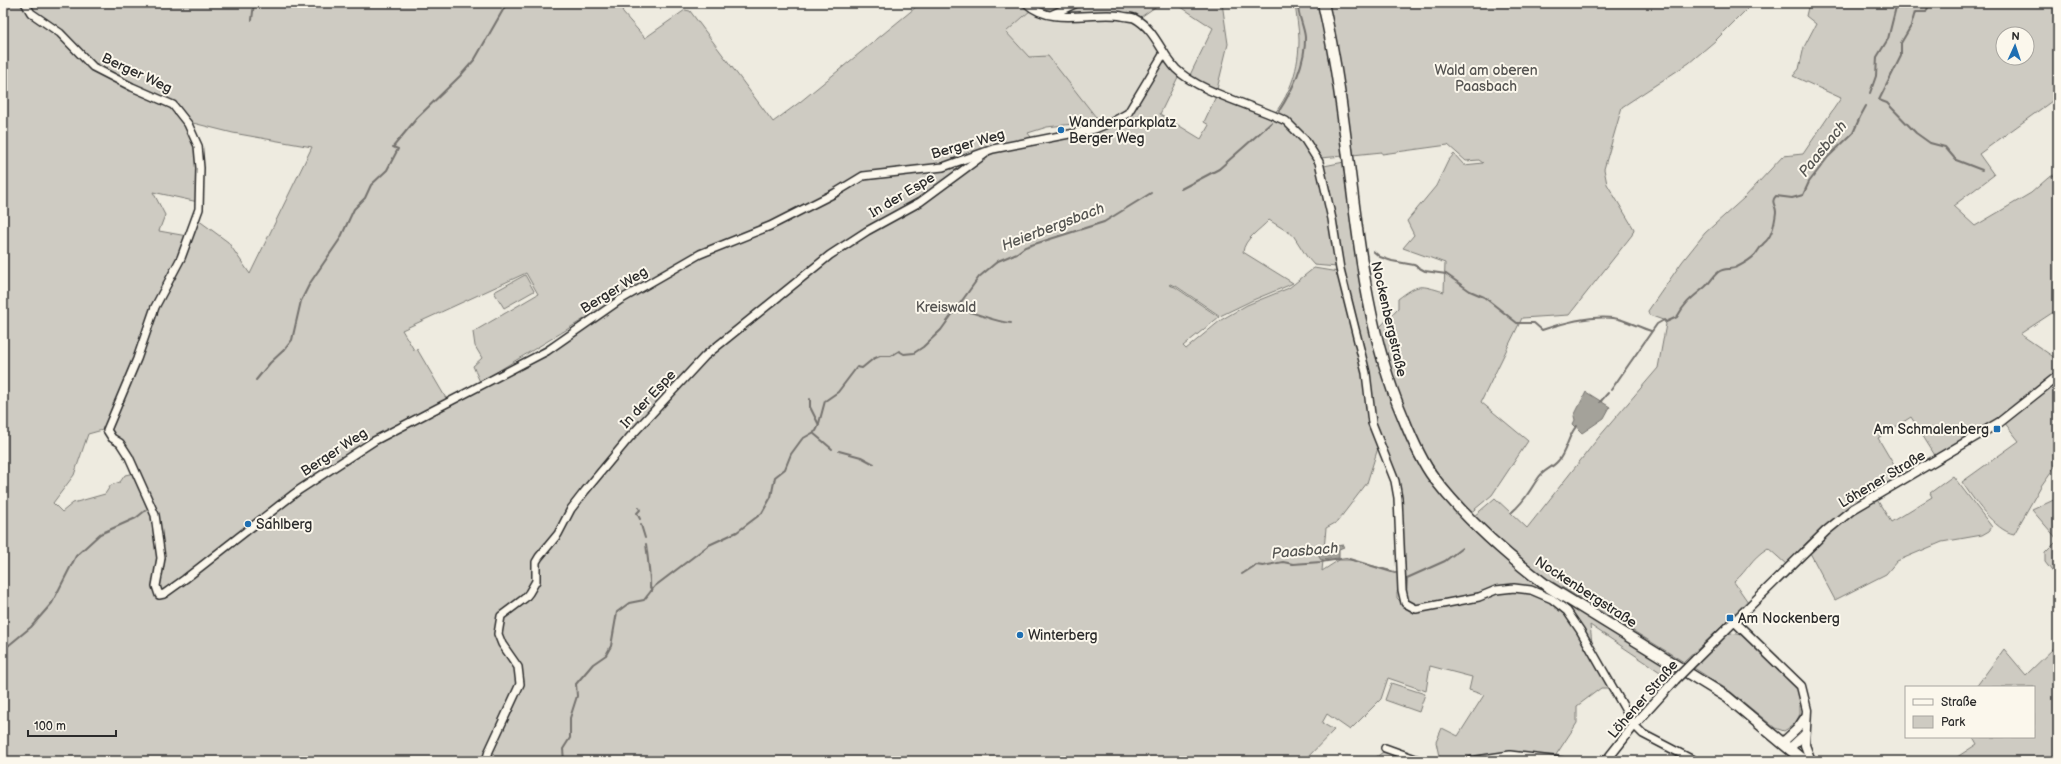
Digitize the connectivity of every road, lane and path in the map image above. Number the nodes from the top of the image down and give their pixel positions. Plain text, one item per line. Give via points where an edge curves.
1 (25, 3) edge
2 (1026, 3) edge
3 (1077, 3) edge
4 (1323, 3) edge
5 (1051, 15) junction
6 (1164, 53) junction
7 (993, 149) junction
8 (2058, 376) edge
9 (1734, 621) junction
10 (1806, 716) junction
11 (1634, 726) junction
12 (1805, 734) junction
13 (1787, 745) junction
14 (1385, 748) dead end
15 (486, 761) edge
16 (1421, 761) edge
17 (1470, 761) edge
18 (1561, 761) edge
19 (1606, 761) edge
20 (1695, 761) edge
21 (1804, 761) edge
22 (1811, 761) edge

1 - 7 street, Berger Weg via 31,13 60,33 92,67 173,105 188,124 198,146 199,208 181,258 155,307 137,359 107,430 129,457 155,515 161,558 156,586 159,595 185,579 299,490 374,441 546,351 620,300 700,254 770,226 863,176 943,167
2 - 5 street via 1031,8
3 - 5 street
4 - 13 main road, Nockenbergstraße via 1338,85 1362,266 1378,347 1390,388 1433,477 1494,544 1547,586 1727,697
5 - 6 street via 1110,14 1134,18 1150,30
6 - 7 street, Berger Weg via 1128,112 1112,122 1095,129
6 - 11 street, Nockenbergstraße via 1176,69 1192,82 1286,121 1305,140 1319,162 1340,269 1366,373 1372,423 1395,481 1405,603 1416,609 1514,588 1531,590 1552,599 1567,611 1580,630
7 - 15 street, In der Espe via 920,202 830,255 705,356 629,438 585,491 571,509 558,534 538,557 536,580 529,593 501,616 498,634 518,667 520,684 488,751
8 - 9 street, Löhener Straße via 2000,422 1853,509 1826,531
9 - 10 street via 1801,686 1806,703
9 - 11 street, Löhener Straße, bridge via 1675,680
10 - 12 street via 1808,726
10 - 13 street
11 - 19 street, Löhener Straße
11 - 20 street, Nockenbergstraße via 1643,734
12 - 13 street
12 - 22 street via 1806,752
13 - 21 main road, Nockenbergstraße
14 - 16 street
17 - 18 street via 1516,755

